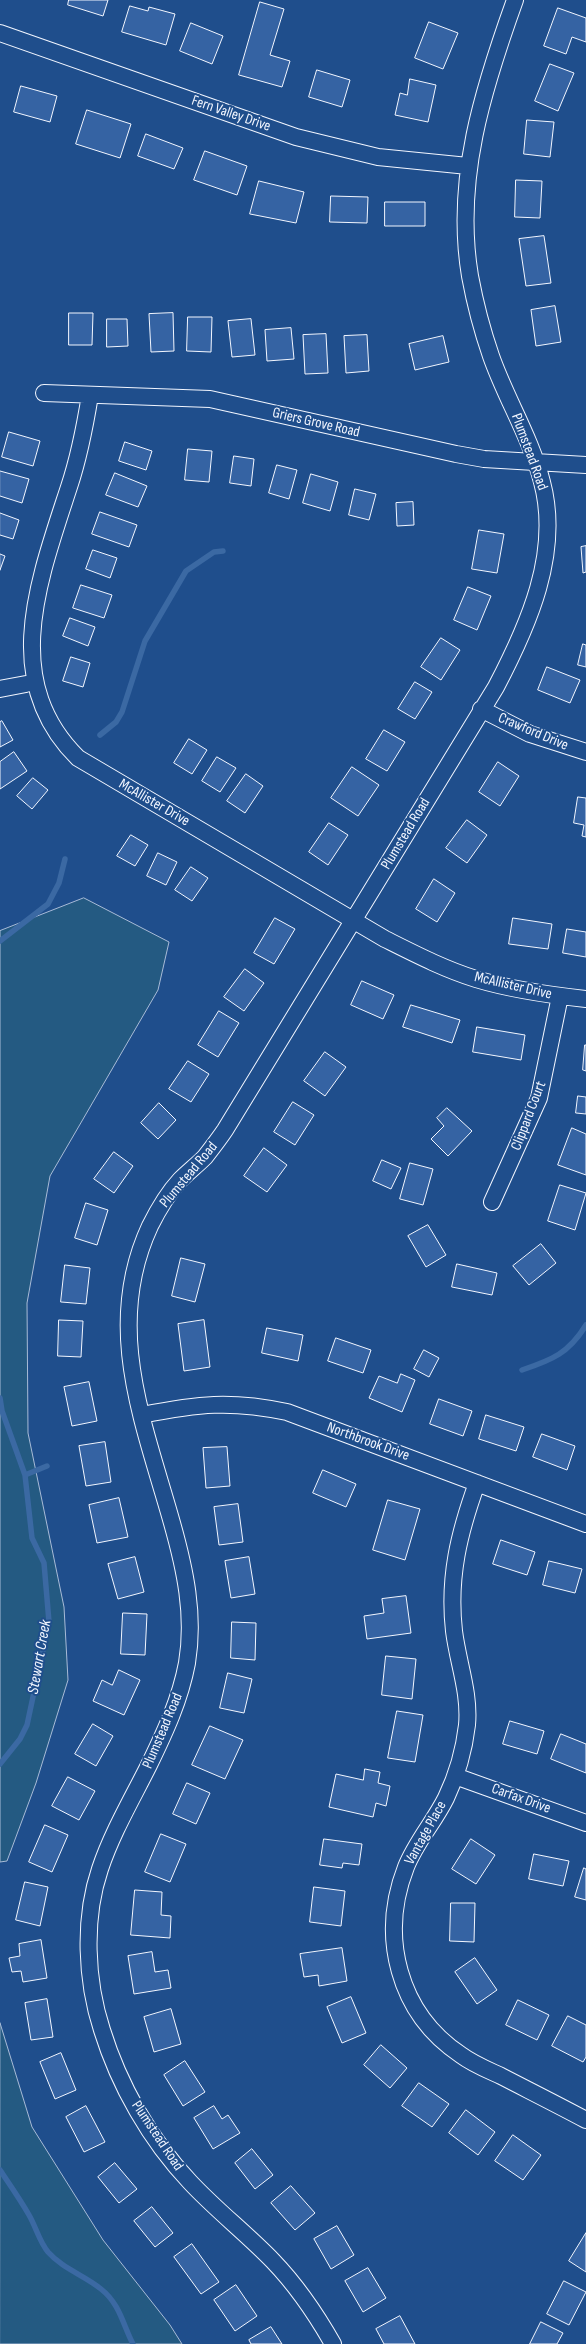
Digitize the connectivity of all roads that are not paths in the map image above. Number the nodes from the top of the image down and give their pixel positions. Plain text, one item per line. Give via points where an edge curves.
1 (515, 0) edge
2 (0, 33) edge
3 (468, 166) junction
4 (44, 393) dead end
5 (90, 395) junction
6 (536, 463) junction
7 (586, 465) edge
8 (26, 684) junction
9 (0, 689) edge
10 (481, 709) junction
11 (586, 752) edge
12 (353, 921) junction
13 (560, 996) junction
14 (586, 1000) edge
15 (492, 1202) dead end
16 (142, 1415) junction
17 (477, 1483) junction
18 (586, 1524) edge
19 (455, 1776) junction
20 (586, 1823) edge
21 (586, 2120) edge
22 (333, 2344) edge

1 - 3 street, Plumstead Road via 490,71
2 - 3 street, Fern Valley Drive via 296,137 378,158
3 - 6 street, Plumstead Road via 466,230 478,313 491,357
4 - 5 street, Griers Grove Road
5 - 6 street, Griers Grove Road via 210,399 456,454
5 - 8 street, McAllister Drive via 70,485 26,624 23,646
6 - 7 street, Griers Grove Road
6 - 10 street, Plumstead Road via 547,511 543,567 533,610 518,644
8 - 9 street
8 - 12 street, McAllister Drive via 45,726 78,758
10 - 11 street, Crawford Drive via 530,734
10 - 12 street, Plumstead Road
12 - 13 street, McAllister Drive via 384,939 477,979
12 - 16 street, Plumstead Road via 226,1130 180,1180 150,1225 133,1283 128,1328 130,1363
13 - 14 street, McAllister Drive
13 - 15 street, Clippard Court via 539,1098
16 - 17 street, Northbrook Drive via 187,1406 220,1404 287,1412
16 - 22 street, Plumstead Road via 184,1565 189,1646 178,1699 99,1871 90,1923 92,1989 114,2065 146,2125 188,2180 285,2275 316,2314
17 - 18 street, Northbrook Drive
17 - 19 street, Vantage Place via 462,1526 452,1580 455,1634 467,1705 467,1724
19 - 20 street, Carfax Drive
19 - 21 street, Vantage Place via 445,1799 420,1838 396,1897 394,1944 402,1979 422,2019 461,2056

